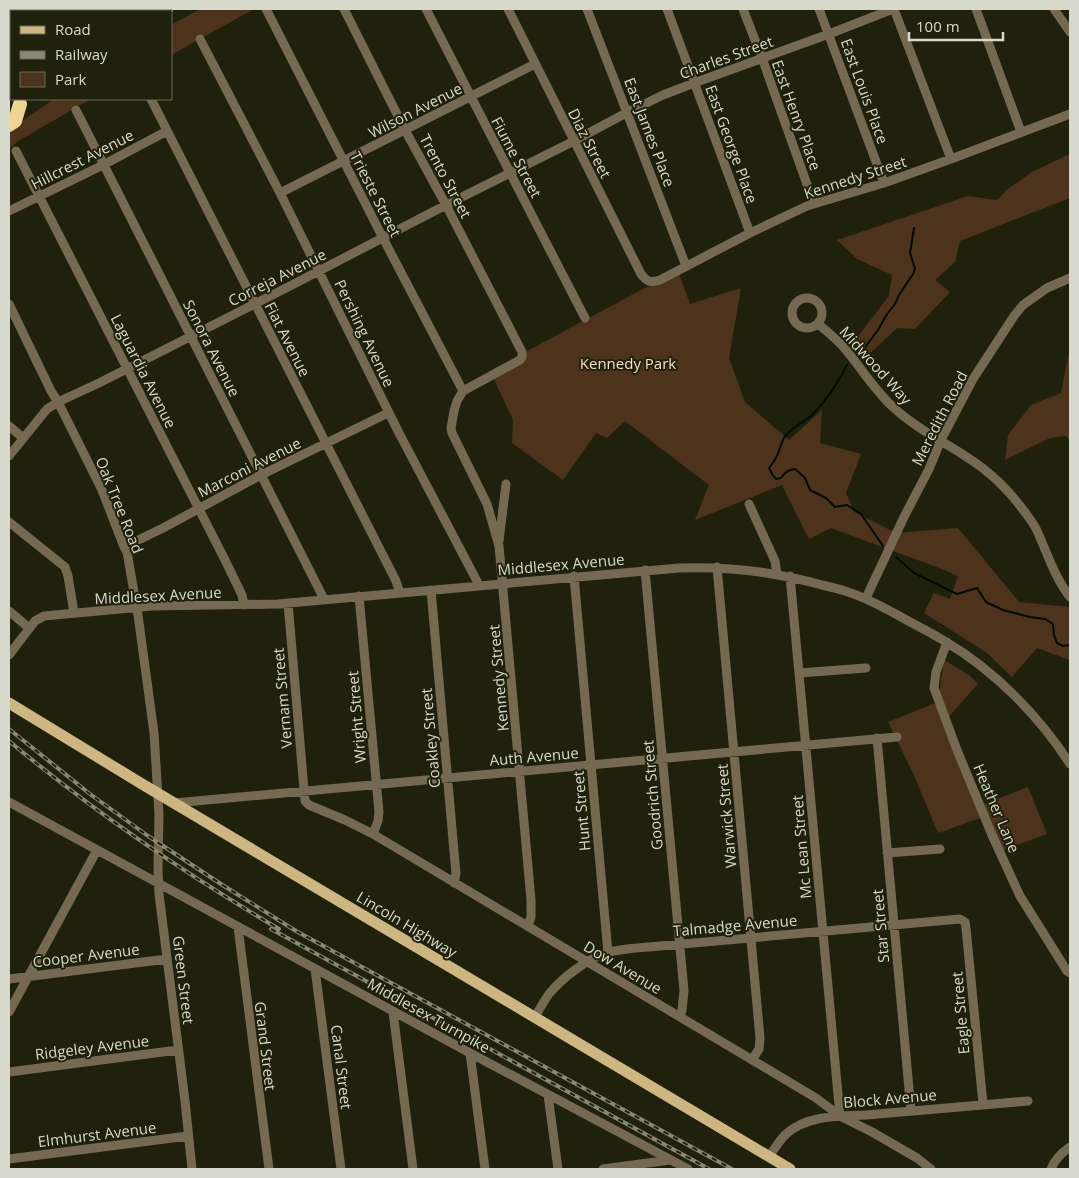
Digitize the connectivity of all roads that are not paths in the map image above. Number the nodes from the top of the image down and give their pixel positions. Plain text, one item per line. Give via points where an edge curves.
1 (266, 9) edge
2 (344, 9) edge
3 (426, 9) edge
4 (508, 9) edge
5 (587, 9) edge
6 (667, 9) edge
7 (743, 9) edge
8 (820, 9) edge
9 (894, 9) edge
10 (976, 9) edge
11 (1054, 9) edge
12 (1070, 32) edge
13 (829, 34) junction
14 (200, 39) dead end
15 (762, 58) junction
16 (535, 64) junction
17 (694, 83) junction
18 (470, 98) junction
19 (151, 100) edge
20 (24, 101) edge
21 (76, 110) dead end
22 (9, 112) edge
23 (628, 112) junction
24 (1070, 114) edge
25 (9, 126) edge
26 (405, 130) junction
27 (167, 131) junction
28 (1021, 132) junction
29 (574, 141) junction
30 (16, 151) dead end
31 (951, 160) junction
32 (343, 161) junction
33 (104, 164) junction
34 (511, 173) junction
35 (884, 183) junction
36 (280, 193) junction
37 (40, 196) junction
38 (814, 204) junction
39 (446, 205) junction
40 (9, 211) edge
41 (750, 233) junction
42 (383, 238) junction
43 (686, 266) junction
44 (319, 271) junction
45 (1070, 278) edge
46 (654, 282) joint
47 (255, 303) junction
48 (9, 304) edge
49 (585, 318) dead end
50 (818, 324) dead end
51 (190, 336) junction
52 (127, 368) junction
53 (463, 391) junction
54 (58, 402) junction
55 (388, 413) junction
56 (9, 426) edge
57 (23, 438) junction
58 (941, 440) junction
59 (326, 444) junction
60 (9, 456) edge
61 (261, 475) junction
62 (506, 484) dead end
63 (749, 504) dead end
64 (199, 508) junction
65 (9, 522) edge
66 (499, 546) junction
67 (124, 547) junction
68 (717, 567) junction
69 (645, 570) junction
70 (777, 574) junction
71 (574, 576) junction
72 (790, 576) junction
73 (503, 583) junction
74 (479, 586) junction
75 (431, 590) junction
76 (400, 593) junction
77 (359, 596) junction
78 (1070, 597) edge
79 (866, 598) junction
80 (324, 599) junction
81 (288, 603) junction
82 (244, 605) junction
83 (137, 608) junction
84 (9, 611) edge
85 (74, 613) junction
86 (29, 628) junction
87 (948, 642) junction
88 (9, 655) edge
89 (866, 668) dead end
90 (799, 674) junction
91 (9, 703) edge
92 (897, 737) dead end
93 (877, 738) junction
94 (805, 745) junction
95 (734, 752) junction
96 (663, 758) junction
97 (591, 764) junction
98 (1070, 764) edge
99 (520, 771) junction
100 (448, 778) junction
101 (376, 784) junction
102 (304, 791) junction
103 (158, 794) junction
104 (9, 802) edge
105 (174, 803) junction
106 (373, 834) junction
107 (940, 849) dead end
108 (97, 850) junction
109 (887, 853) junction
110 (158, 883) junction
111 (454, 883) junction
112 (963, 920) joint
113 (894, 924) junction
114 (528, 926) junction
115 (238, 927) junction
116 (823, 931) junction
117 (751, 937) junction
118 (679, 944) junction
119 (608, 953) junction
120 (167, 959) junction
121 (586, 962) junction
122 (315, 969) junction
123 (1070, 973) edge
124 (28, 976) junction
125 (9, 979) edge
126 (9, 1012) edge
127 (393, 1012) junction
128 (535, 1017) junction
129 (680, 1017) junction
130 (178, 1050) junction
131 (470, 1053) junction
132 (752, 1060) junction
133 (9, 1072) edge
134 (548, 1095) junction
135 (1028, 1101) dead end
136 (983, 1104) junction
137 (911, 1111) junction
138 (840, 1116) junction
139 (188, 1136) junction
140 (1070, 1147) edge
141 (769, 1156) junction
142 (9, 1159) edge
143 (670, 1160) junction
144 (630, 1168) edge
145 (192, 1169) edge
146 (269, 1169) edge
147 (341, 1169) edge
148 (413, 1169) edge
149 (485, 1169) edge
150 (558, 1169) edge
151 (603, 1169) edge
152 (688, 1169) edge
153 (790, 1169) edge
154 (931, 1169) edge
155 (1051, 1169) edge

1 - 32 street, Trieste Street
2 - 26 street, Trento Street
3 - 18 street, Fiume Street
4 - 16 street, Diaz Street
5 - 23 street, East James Place
6 - 17 street, East George Place
7 - 15 street, East Henry Place
8 - 13 street, East Louis Place
9 - 13 street, Charles Street
9 - 31 street
10 - 28 street
11 - 12 street
13 - 15 street, Charles Street
13 - 35 street, East Louis Place
14 - 36 street, Pershing Avenue
15 - 17 street, Charles Street
15 - 38 street, East Henry Place
16 - 18 street, Wilson Avenue
16 - 29 street, Diaz Street
17 - 23 street, Charles Street
17 - 41 street, East George Place
18 - 26 street, Wilson Avenue
18 - 34 street, Fiume Street
19 - 27 street, Fiat Avenue
20 - 22 highway
20 - 25 highway via 15,121
21 - 33 street, Sonora Avenue
23 - 29 street, Charles Street
23 - 43 street, East James Place
24 - 28 street, Kennedy Street
26 - 32 street, Wilson Avenue
26 - 39 street, Trento Street
27 - 33 street, Hillcrest Avenue
27 - 47 street, Fiat Avenue
28 - 31 street, Kennedy Street
29 - 34 street, Correja Avenue
29 - 46 street, Diaz Street via 642,274 647,281
30 - 37 street, Laguardia Avenue
31 - 35 street, Kennedy Street
32 - 36 street, Wilson Avenue
32 - 42 street, Trieste Street
33 - 37 street, Hillcrest Avenue
33 - 51 street, Sonora Avenue
34 - 39 street, Correja Avenue
34 - 49 street, Fiume Street
35 - 38 street, Kennedy Street
36 - 44 street, Pershing Avenue
37 - 40 street, Hillcrest Avenue
37 - 52 street, Laguardia Avenue
38 - 41 street, Kennedy Street
39 - 42 street, Correja Avenue
39 - 53 street, Trento Street via 522,352 520,360
41 - 43 street, Kennedy Street
42 - 44 street, Correja Avenue
42 - 53 street, Trieste Street
43 - 46 street, Kennedy Street
44 - 47 street, Correja Avenue
44 - 55 street, Pershing Avenue
45 - 58 street, Meredith Road via 1047,288 1023,305 1014,316 973,379
47 - 51 street, Correja Avenue
47 - 59 street, Fiat Avenue
48 - 54 street, Oak Tree Road
50 - 58 street, Midwood Way via 845,349 895,409
51 - 52 street, Correja Avenue
51 - 61 street, Sonora Avenue
52 - 54 street, Correja Avenue
52 - 64 street, Laguardia Avenue
53 - 66 street, Kennedy Street via 454,411 452,433 487,504
54 - 57 street, Correja Avenue via 47,409
54 - 67 street, Oak Tree Road via 102,490
55 - 59 street, Marconi Avenue
55 - 74 street, Pershing Avenue
56 - 57 street
57 - 60 street, Correja Avenue
58 - 78 street, Midwood Way via 984,469 1024,511
58 - 79 street, Meredith Road
59 - 61 street, Marconi Avenue
59 - 76 street, Fiat Avenue
61 - 64 street, Marconi Avenue
61 - 80 street, Sonora Avenue
62 - 66 street, Kennedy Street
63 - 70 street via 775,561
64 - 67 street, Marconi Avenue
64 - 82 street, Laguardia Avenue
65 - 85 street via 65,567
66 - 73 street, Kennedy Street
67 - 83 street, Oak Tree Road
68 - 69 street, Middlesex Avenue
68 - 70 street, Middlesex Avenue
68 - 95 street, Warwick Street
69 - 71 street, Middlesex Avenue
69 - 96 street, Goodrich Street
70 - 72 street, Middlesex Avenue
71 - 73 street, Middlesex Avenue
71 - 97 street, Hunt Street
72 - 79 street, Middlesex Avenue
72 - 90 street, Mc Lean Street
73 - 74 street, Middlesex Avenue
73 - 99 street, Kennedy Street
74 - 75 street, Middlesex Avenue
75 - 76 street, Middlesex Avenue
75 - 100 street, Coakley Street
76 - 77 street, Middlesex Avenue
77 - 80 street, Middlesex Avenue
77 - 101 street, Wright Street
79 - 87 street, Middlesex Avenue
80 - 81 street, Middlesex Avenue
81 - 82 street, Middlesex Avenue
81 - 102 street, Vernam Street
82 - 83 street, Middlesex Avenue
83 - 85 street, Middlesex Avenue
83 - 103 street, Oak Tree Road
84 - 86 street
85 - 86 street, Middlesex Avenue via 41,617
86 - 88 street, Middlesex Avenue
87 - 98 street, Middlesex Avenue via 985,669 1025,706
87 - 123 street, Heather Lane via 936,672 934,688 992,835 1020,896
89 - 90 street
90 - 94 street, Mc Lean Street
91 - 103 main road, Lincoln Highway
92 - 93 street, Auth Avenue
93 - 94 street, Auth Avenue
93 - 109 street, Star Street
94 - 95 street, Auth Avenue
94 - 116 street, Mc Lean Street
95 - 96 street, Auth Avenue
95 - 117 street, Warwick Street
96 - 97 street, Auth Avenue
96 - 118 street, Goodrich Street
97 - 99 street, Auth Avenue
97 - 119 street, Hunt Street
99 - 100 street, Auth Avenue
99 - 114 street, Kennedy Street via 532,906
100 - 101 street, Auth Avenue
100 - 111 street, Coakley Street via 456,868
101 - 102 street, Auth Avenue
101 - 106 street, Wright Street via 379,817
102 - 105 street, Auth Avenue
102 - 106 street, Dow Avenue via 309,805
103 - 105 main road, Lincoln Highway
103 - 110 street, Green Street
104 - 108 street, Middlesex Turnpike
105 - 128 main road, Lincoln Highway
106 - 111 street, Dow Avenue
107 - 109 street
108 - 110 street, Middlesex Turnpike
108 - 124 street
109 - 113 street, Star Street
110 - 115 street, Middlesex Turnpike
110 - 120 street, Green Street
111 - 114 street, Dow Avenue
112 - 113 street, Talmadge Avenue
112 - 136 street, Eagle Street
113 - 116 street, Talmadge Avenue
113 - 137 street, Star Street
114 - 121 street, Dow Avenue
115 - 122 street, Middlesex Turnpike
115 - 146 street, Grand Street
116 - 117 street, Talmadge Avenue
116 - 138 street, Mc Lean Street
117 - 118 street, Talmadge Avenue
117 - 132 street, Warwick Street via 760,1041
118 - 119 street, Talmadge Avenue
118 - 129 street, Goodrich Street via 684,991
119 - 121 street, Talmadge Avenue
120 - 124 street, Cooper Avenue
120 - 130 street, Green Street
121 - 128 street, Talmadge Avenue via 552,991
121 - 129 street, Dow Avenue
122 - 127 street, Middlesex Turnpike
122 - 147 street, Canal Street
124 - 125 street, Cooper Avenue
124 - 126 street
127 - 131 street, Middlesex Turnpike
127 - 148 street
128 - 141 main road, Lincoln Highway
129 - 132 street, Dow Avenue
130 - 133 street, Ridgeley Avenue
130 - 139 street, Green Street
131 - 134 street, Middlesex Turnpike
131 - 149 street
132 - 138 street, Dow Avenue
134 - 143 street, Middlesex Turnpike
134 - 150 street
135 - 136 street, Block Avenue
136 - 137 street, Block Avenue
137 - 138 street, Block Avenue
138 - 141 street, Block Avenue via 797,1126 784,1136
138 - 154 street, Dow Avenue via 880,1136
139 - 142 street, Elmhurst Avenue
139 - 145 street, Green Street
140 - 155 street via 1060,1154
141 - 153 main road, Lincoln Highway
143 - 144 street
143 - 152 street, Middlesex Turnpike
144 - 151 street

